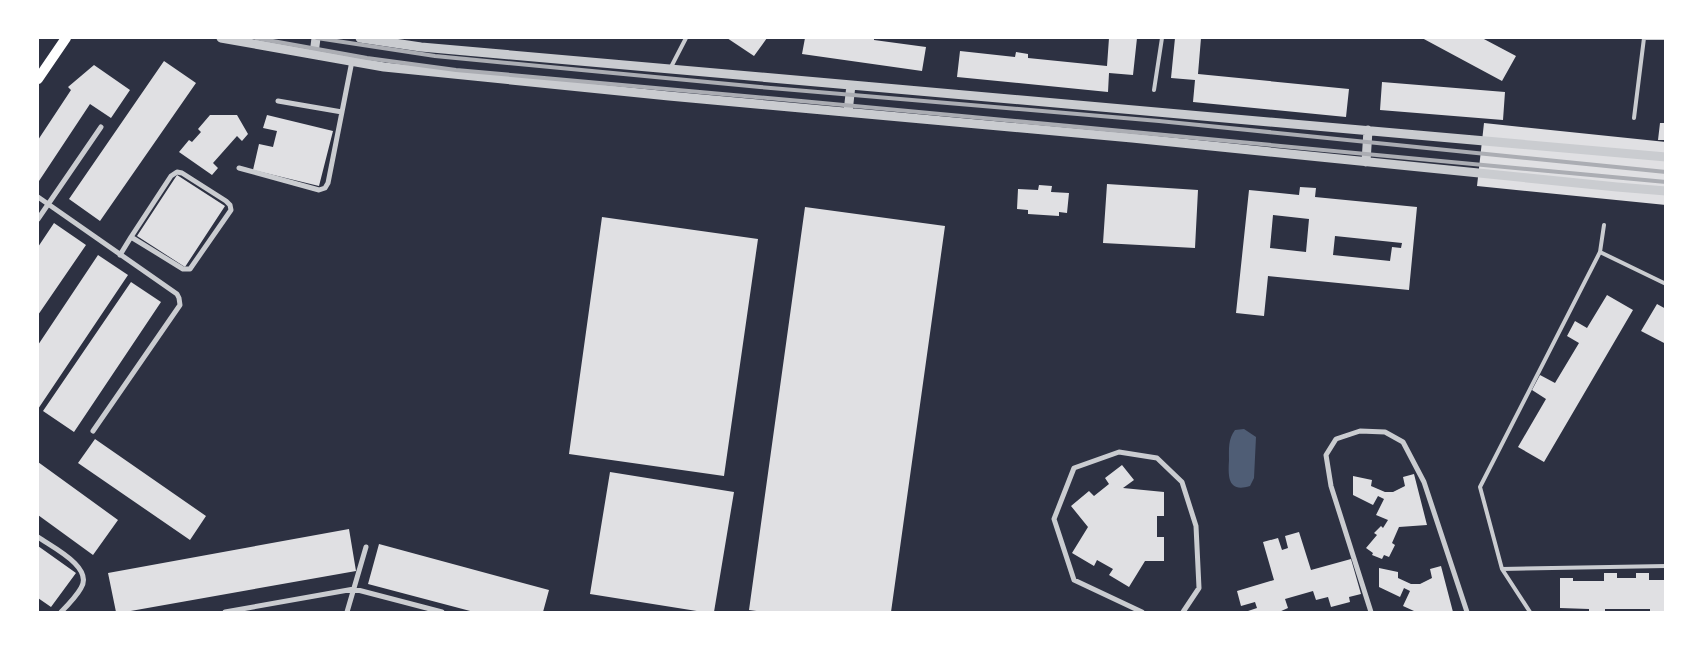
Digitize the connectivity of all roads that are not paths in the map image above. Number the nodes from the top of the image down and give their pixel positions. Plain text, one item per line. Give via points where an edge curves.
1 (66, 38) edge
2 (221, 38) edge
3 (316, 38) edge
4 (360, 38) edge
5 (686, 38) edge
6 (1162, 38) edge
7 (1644, 38) edge
8 (1666, 38) edge
9 (314, 54) junction
10 (352, 61) junction
11 (670, 68) junction
12 (38, 79) edge
13 (851, 84) junction
14 (1154, 90) dead end
15 (278, 101) dead end
16 (342, 112) junction
17 (848, 112) junction
18 (1634, 118) dead end
19 (101, 126) dead end
20 (1368, 130) junction
21 (1666, 157) edge
22 (1366, 162) junction
23 (239, 168) dead end
24 (1666, 191) edge
25 (38, 197) edge
26 (48, 204) junction
27 (38, 219) edge
28 (1604, 225) dead end
29 (132, 237) junction
30 (1600, 252) junction
31 (120, 255) junction
32 (1666, 284) edge
33 (93, 431) dead end
34 (38, 537) edge
35 (366, 547) dead end
36 (1666, 566) edge
37 (1502, 569) junction
38 (354, 589) junction
39 (61, 612) edge
40 (225, 612) edge
41 (347, 612) edge
42 (442, 612) edge
43 (1142, 612) edge
44 (1183, 612) edge
45 (1370, 612) edge
46 (1468, 612) edge
47 (1530, 612) edge

1 - 12 main road
2 - 9 street
3 - 9 street
4 - 11 street via 421,47
5 - 11 lane
6 - 14 lane
7 - 8 lane
7 - 18 lane
9 - 10 street
10 - 16 street
10 - 17 street via 384,67
11 - 13 street
13 - 17 street
13 - 20 street
15 - 16 street
16 - 23 street via 325,188 319,190
17 - 22 street
19 - 26 street
20 - 21 street
20 - 22 street
22 - 24 street
25 - 26 street
26 - 27 street
26 - 31 street
28 - 30 lane
29 - 29 street via 176,172 230,205 231,210 190,269 182,269
29 - 31 street
30 - 32 lane
30 - 37 lane via 1480,487
31 - 33 street via 177,294 180,305
34 - 39 street via 82,570 82,587
35 - 38 street
36 - 37 lane
37 - 47 lane
38 - 40 street
38 - 41 street
38 - 42 street
43 - 44 street via 1074,580 1054,519 1074,468 1119,452 1157,458 1182,482 1196,526 1199,588
45 - 46 street via 1331,486 1326,455 1336,439 1360,431 1384,432 1403,442 1424,482

